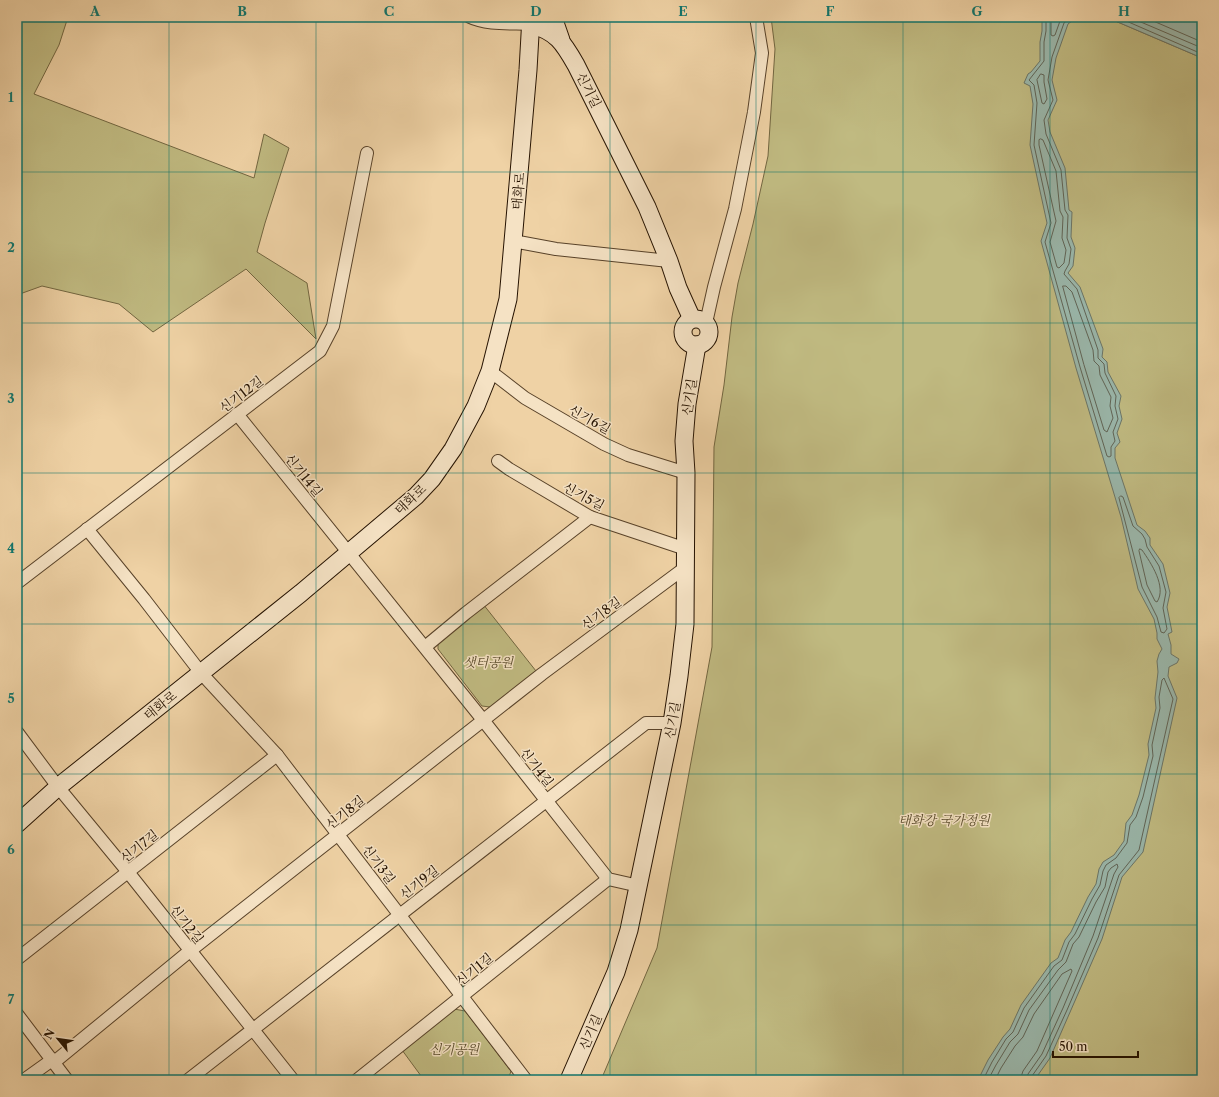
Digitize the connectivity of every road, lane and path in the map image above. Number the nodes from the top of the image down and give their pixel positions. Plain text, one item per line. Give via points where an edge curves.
1 (470, 17) edge
2 (553, 17) edge
3 (756, 17) edge
4 (531, 20) edge
5 (561, 40) junction
6 (367, 153) dead end
7 (513, 241) junction
8 (669, 261) junction
9 (699, 321) junction
10 (490, 371) junction
11 (237, 414) junction
12 (498, 461) dead end
13 (686, 473) junction
14 (590, 517) junction
15 (87, 529) junction
16 (686, 549) junction
17 (348, 553) junction
18 (686, 567) junction
19 (17, 582) edge
20 (424, 647) junction
21 (201, 673) junction
22 (483, 720) junction
23 (672, 723) junction
24 (17, 732) edge
25 (277, 755) junction
26 (58, 787) junction
27 (546, 801) junction
28 (17, 824) edge
29 (338, 835) junction
30 (128, 872) junction
31 (608, 879) junction
32 (639, 886) junction
33 (400, 915) junction
34 (191, 950) junction
35 (17, 959) edge
36 (462, 996) junction
37 (17, 1014) edge
38 (253, 1030) junction
39 (52, 1060) junction
40 (24, 1080) edge
41 (67, 1080) edge
42 (188, 1080) edge
43 (293, 1080) edge
44 (357, 1080) edge
45 (526, 1080) edge
46 (569, 1080) edge

1 - 4 street via 487,22
2 - 5 street
3 - 9 street via 762,53 754,112 735,209 714,287
4 - 5 street, 신기길
4 - 7 street, 태화로
5 - 8 street, 신기길 via 580,72 647,207
6 - 11 street, 신기12길 via 333,326 327,339 320,351
7 - 8 street via 556,249
7 - 10 street, 태화로 via 508,299
8 - 9 street, 신기길 via 678,288
9 - 13 street, 신기길 via 684,325 683,334 688,342 697,345 687,404 684,441
10 - 13 street, 신기6길 via 525,398 604,444 628,455
10 - 17 street, 태화로 via 476,406 432,479 416,496
11 - 15 street, 신기12길
11 - 17 street, 신기14길
12 - 14 street, 신기5길
13 - 16 street, 신기길
14 - 16 street, 신기5길
14 - 20 street
15 - 19 street, 신기12길
15 - 21 street, 신기3길
16 - 18 street, 신기길
17 - 20 street, 신기4길
17 - 21 street, 태화로
18 - 22 street, 신기8길
18 - 23 street, 신기길 via 685,624
20 - 22 street, 신기4길
21 - 25 street, 신기3길
21 - 26 street, 태화로
22 - 27 street, 신기4길
22 - 29 street, 신기8길
23 - 27 street, 신기9길 via 646,723
23 - 32 street, 신기길
24 - 26 street, 신기2길
25 - 29 street, 신기3길
25 - 30 street, 신기7길
26 - 28 street, 태화로
26 - 30 street, 신기2길
27 - 31 street, 신기4길
27 - 33 street, 신기9길
29 - 33 street, 신기3길
29 - 34 street, 신기8길
30 - 34 street, 신기2길
30 - 35 street, 신기7길
31 - 32 street
31 - 36 street, 신기1길
32 - 46 street, 신기길 via 616,972
33 - 36 street, 신기3길
33 - 38 street, 신기9길
34 - 38 street, 신기2길
34 - 39 street, 신기8길 via 58,1059
36 - 44 street, 신기1길
36 - 45 street, 신기3길
37 - 39 street
38 - 42 street, 신기9길
38 - 43 street, 신기2길
39 - 40 street, 신기8길
39 - 41 street

